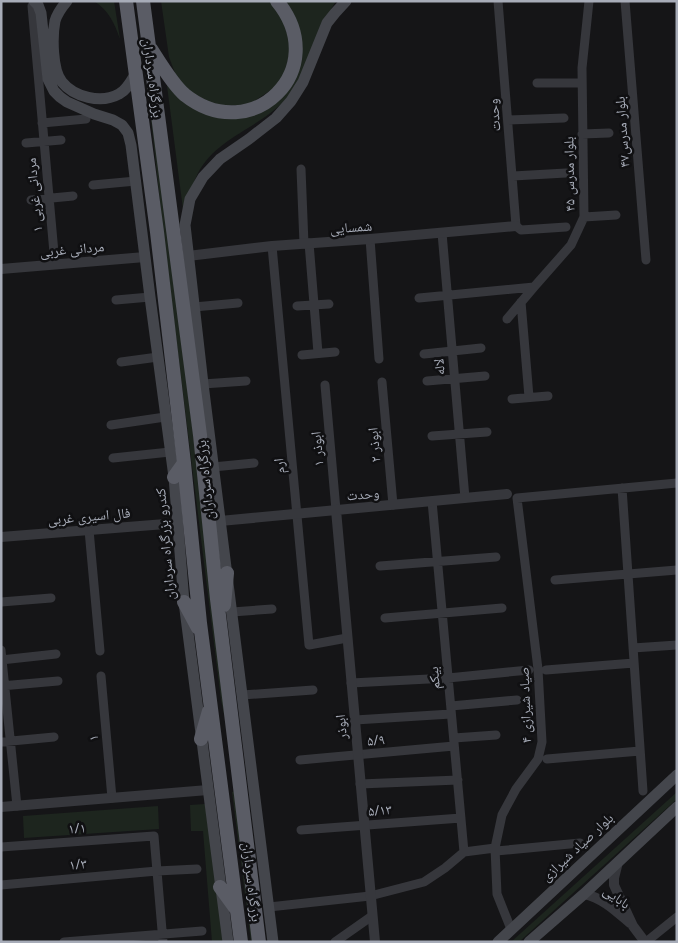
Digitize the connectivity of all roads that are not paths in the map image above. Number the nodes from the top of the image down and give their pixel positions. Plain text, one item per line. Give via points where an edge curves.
1 (67, 1) edge
2 (126, 1) edge
3 (143, 1) edge
4 (277, 1) edge
5 (346, 1) edge
6 (498, 1) edge
7 (589, 1) edge
8 (625, 1) edge
9 (33, 4) edge
10 (149, 45) junction
11 (136, 74) junction
12 (537, 83) dead end
13 (582, 83) junction
14 (564, 118) dead end
15 (86, 119) dead end
16 (508, 120) junction
17 (42, 123) junction
18 (609, 133) dead end
19 (582, 134) junction
20 (61, 140) dead end
21 (43, 141) junction
22 (26, 143) dead end
23 (301, 169) dead end
24 (566, 173) dead end
25 (512, 176) junction
26 (136, 180) junction
27 (93, 186) dead end
28 (73, 196) dead end
29 (49, 198) junction
30 (31, 200) dead end
31 (616, 215) dead end
32 (584, 217) junction
33 (516, 226) junction
34 (566, 227) dead end
35 (442, 233) junction
36 (370, 239) junction
37 (306, 244) junction
38 (272, 246) junction
39 (188, 256) junction
40 (145, 257) junction
41 (646, 260) dead end
42 (55, 264) junction
43 (1, 268) edge
44 (534, 287) junction
45 (447, 296) junction
46 (150, 297) junction
47 (419, 298) dead end
48 (116, 300) dead end
49 (521, 302) junction
50 (238, 303) dead end
51 (314, 304) junction
52 (329, 304) dead end
53 (297, 306) dead end
54 (194, 307) junction
55 (507, 319) dead end
56 (481, 348) dead end
57 (452, 351) junction
58 (335, 352) dead end
59 (318, 353) junction
60 (424, 354) dead end
61 (302, 355) dead end
62 (158, 357) junction
63 (379, 359) dead end
64 (121, 362) dead end
65 (485, 376) dead end
66 (454, 379) junction
67 (246, 381) dead end
68 (427, 381) dead end
69 (382, 382) dead end
70 (203, 384) junction
71 (325, 385) dead end
72 (548, 396) dead end
73 (529, 398) junction
74 (512, 399) dead end
75 (166, 417) junction
76 (111, 425) dead end
77 (487, 432) dead end
78 (459, 434) junction
79 (200, 435) junction
80 (432, 436) dead end
81 (177, 454) junction
82 (113, 458) dead end
83 (254, 463) dead end
84 (214, 472) junction
85 (174, 477) joint
86 (677, 484) edge
87 (622, 488) junction
88 (512, 496) junction
89 (465, 498) junction
90 (432, 501) junction
91 (393, 505) junction
92 (336, 510) junction
93 (297, 514) junction
94 (220, 521) junction
95 (178, 522) junction
96 (89, 530) junction
97 (1, 537) edge
98 (496, 557) dead end
99 (437, 562) junction
100 (380, 566) dead end
101 (677, 570) edge
102 (227, 573) junction
103 (628, 574) junction
104 (555, 580) dead end
105 (52, 598) dead end
106 (1, 602) edge
107 (184, 602) junction
108 (272, 608) dead end
109 (502, 608) dead end
110 (232, 612) junction
111 (442, 613) junction
112 (385, 618) dead end
113 (221, 633) junction
114 (202, 635) junction
115 (347, 638) junction
116 (677, 644) edge
117 (633, 648) junction
118 (1, 650) edge
119 (100, 651) dead end
120 (56, 654) dead end
121 (2, 660) edge
122 (634, 663) junction
123 (529, 670) dead end
124 (546, 670) dead end
125 (101, 676) dead end
126 (448, 678) junction
127 (58, 681) dead end
128 (351, 684) junction
129 (3, 685) edge
130 (313, 690) dead end
131 (242, 696) junction
132 (518, 700) dead end
133 (211, 703) junction
134 (451, 710) junction
135 (354, 720) junction
136 (496, 735) dead end
137 (54, 737) dead end
138 (201, 739) junction
139 (6, 742) edge
140 (454, 742) junction
141 (640, 750) junction
142 (358, 755) junction
143 (547, 759) dead end
144 (300, 760) dead end
145 (238, 772) junction
146 (220, 775) junction
147 (677, 775) edge
148 (458, 780) junction
149 (360, 784) junction
150 (208, 790) junction
151 (643, 791) dead end
152 (112, 798) junction
153 (17, 806) junction
154 (1, 807) edge
155 (677, 807) edge
156 (461, 818) junction
157 (364, 826) junction
158 (301, 830) dead end
159 (580, 843) dead end
160 (1, 847) edge
161 (496, 849) junction
162 (464, 852) junction
163 (618, 862) junction
164 (197, 869) dead end
165 (157, 871) junction
166 (1, 884) edge
167 (220, 887) junction
168 (584, 894) junction
169 (370, 896) junction
170 (269, 907) junction
171 (237, 911) junction
172 (372, 916) junction
173 (677, 917) edge
174 (633, 926) junction
175 (511, 929) junction
176 (202, 931) dead end
177 (163, 938) edge
178 (64, 942) edge
179 (228, 942) edge
180 (241, 942) edge
181 (259, 942) edge
182 (273, 942) edge
183 (335, 942) edge
184 (374, 942) edge
185 (498, 942) edge
186 (529, 942) edge
187 (645, 942) edge

1 - 11 main road via 56,20 53,40 60,81 77,94 106,98 118,95
2 - 11 highway, بزرگراه سرداران
3 - 10 highway, بزرگراه سرداران
4 - 10 highway via 295,32 297,52 288,80 275,96 258,107 232,113 212,110 194,101 183,94
5 - 39 main road via 327,23 303,82 291,101 276,118 220,159 203,177 190,199 185,226
6 - 16 street, وحدت
7 - 13 street, ۴۵ بلوار مدرس
8 - 41 street, بلوار مدرس۴۷
9 - 17 street, مردانی غربی ۱
9 - 26 main road via 38,5 42,13 48,79 54,90 67,102 122,125 131,144
10 - 79 highway, بزرگراه سرداران
11 - 81 highway, بزرگراه سرداران via 158,242
12 - 13 street
13 - 19 street, ۴۵ بلوار مدرس
14 - 16 street
15 - 17 street
16 - 25 street, وحدت
17 - 21 street, مردانی غربی ۱
18 - 19 street
19 - 32 street, ۴۵ بلوار مدرس
20 - 21 street
21 - 22 street
21 - 29 street, مردانی غربی ۱
23 - 37 street
24 - 25 street
25 - 33 street, وحدت
26 - 27 street
26 - 40 main road
28 - 29 street
29 - 30 street
29 - 42 street, مردانی غربی ۱
31 - 32 street
32 - 44 street, ۴۵ بلوار مدرس via 571,245
33 - 34 street via 521,230
33 - 35 street, شمسایی
35 - 36 street, شمسایی
35 - 45 street, لاله
36 - 37 street, شمسایی
36 - 63 street
37 - 38 street, شمسایی
37 - 51 street
38 - 39 street, شمسایی
38 - 93 street, ارم
39 - 54 main road
40 - 42 street, مردانی غربی
40 - 46 main road
42 - 43 street, مردانی غربی
44 - 45 street
44 - 49 street, ۴۵ بلوار مدرس
45 - 47 street
45 - 57 street, لاله
46 - 48 street
46 - 62 main road
49 - 55 street, ۴۵ بلوار مدرس
49 - 73 street
50 - 54 street
51 - 52 street
51 - 53 street
51 - 59 street
54 - 70 main road
56 - 57 street
57 - 60 street
57 - 66 street, لاله
58 - 59 street
59 - 61 street
62 - 64 street
62 - 75 main road
65 - 66 street
66 - 68 street
66 - 78 street, لاله
67 - 70 street
69 - 91 street, ابوذر ۲
70 - 84 main road
71 - 92 street, ابوذر ۱
72 - 73 street
73 - 74 street
75 - 76 street
75 - 81 main road
77 - 78 street
78 - 80 street
78 - 89 street, لاله
79 - 84 highway
79 - 113 highway, بزرگراه سرداران
81 - 82 street
81 - 85 highway
81 - 114 highway, بزرگراه سرداران
83 - 84 street
84 - 94 main road
85 - 95 main road, کندرو بزرگراه سرداران
86 - 87 street
87 - 88 street
87 - 103 street
88 - 89 street, وحدت
88 - 161 street, صیاد شیرازی ۴ via 538,669 542,742 538,759 502,815
89 - 90 street, وحدت
90 - 91 street, وحدت
90 - 99 street, بیکم
91 - 92 street, وحدت
92 - 93 street, وحدت
92 - 115 street, ابوذر
93 - 94 street, وحدت
93 - 115 street, ارم via 309,646
94 - 102 main road
95 - 96 street, فال اسیری غربی
95 - 107 main road, کندرو بزرگراه سرداران
96 - 97 street, فال اسیری غربی
96 - 119 street
98 - 99 street
99 - 100 street
99 - 111 street, بیکم
101 - 103 street
102 - 110 main road
102 - 113 highway
103 - 104 street
103 - 117 street
105 - 106 street
107 - 114 highway
107 - 138 main road, کندرو بزرگراه سرداران
108 - 110 street
109 - 111 street
110 - 131 main road
111 - 112 street
111 - 126 street, بیکم
113 - 145 highway, بزرگراه سرداران
114 - 133 highway, بزرگراه سرداران
115 - 128 street, ابوذر
116 - 117 street
117 - 122 street
118 - 121 street
120 - 121 street
121 - 129 street
122 - 124 street
122 - 141 street
123 - 126 street
125 - 152 street, ۱
126 - 128 street
126 - 134 street, بیکم
127 - 129 street
128 - 135 street, ابوذر
129 - 139 street
130 - 131 street
131 - 170 main road
132 - 134 street
133 - 138 highway
133 - 146 highway, بزرگراه سرداران
134 - 135 street
134 - 140 street, بیکم
135 - 142 street, ابوذر
136 - 140 street, ۵/۹
137 - 139 street
138 - 150 main road, کندرو بزرگراه سرداران
139 - 153 street
140 - 142 street, ۵/۹
140 - 148 street, بیکم
141 - 143 street
141 - 151 street
142 - 144 street, ۵/۹
142 - 149 street, ابوذر
145 - 146 highway
145 - 181 highway, بزرگراه سرداران
146 - 171 highway, بزرگراه سرداران
147 - 175 main road, بلوار صیاد شیرازی
148 - 149 street
148 - 156 street, بیکم
149 - 157 street, ابوذر
150 - 152 street
150 - 167 main road, کندرو بزرگراه سرداران
152 - 153 street
153 - 154 street
155 - 163 main road
156 - 157 street, ۵/۱۳
156 - 162 street, بیکم
157 - 158 street, ۵/۱۳
157 - 169 street, ابوذر
159 - 161 street
160 - 165 street, ۱/۱ via 154,836
161 - 162 street
161 - 175 street, صیاد شیرازی ۴ via 497,894
162 - 169 street via 424,882
163 - 168 main road
163 - 174 street, بابایی via 614,885
164 - 165 street, ۱/۳
165 - 166 street, ۱/۳
165 - 177 street
167 - 171 highway
167 - 179 main road, کندرو بزرگراه سرداران
168 - 174 street, بابایی via 600,899
168 - 186 main road
169 - 170 street
169 - 172 street, ابوذر
170 - 182 main road
171 - 180 highway, بزرگراه سرداران
172 - 183 street
172 - 184 street, ابوذر
173 - 187 street
174 - 187 street, بابایی
175 - 185 main road, بلوار صیاد شیرازی
176 - 177 street
177 - 178 street

